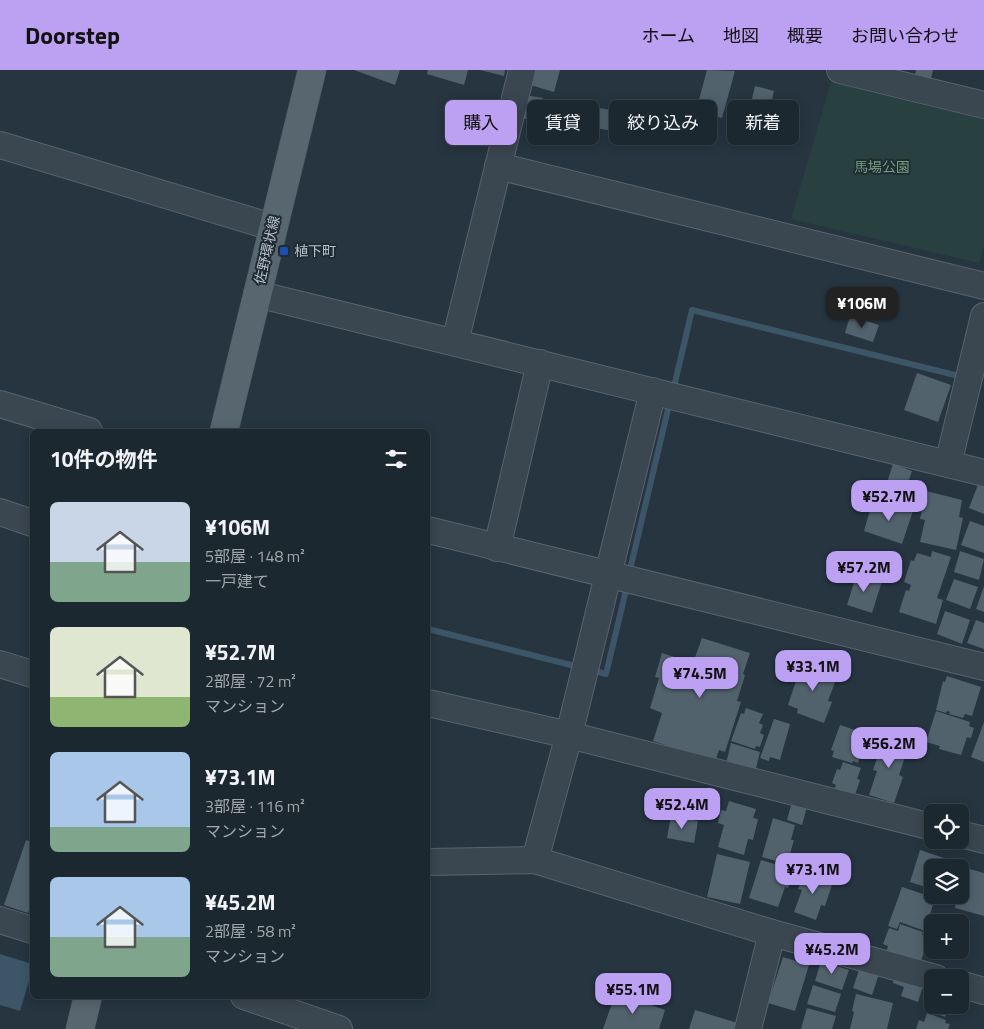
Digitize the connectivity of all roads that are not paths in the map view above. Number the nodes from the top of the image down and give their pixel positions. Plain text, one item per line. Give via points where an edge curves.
1 (312, 70) edge
2 (522, 70) edge
3 (840, 70) edge
4 (984, 105) edge
5 (0, 145) edge
6 (498, 166) junction
7 (272, 227) junction
8 (984, 286) edge
9 (257, 294) junction
10 (984, 316) edge
11 (455, 342) junction
12 (540, 363) junction
13 (653, 391) junction
14 (0, 404) edge
15 (82, 429) edge
16 (224, 429) edge
17 (948, 464) junction
18 (984, 473) edge
19 (0, 512) edge
20 (30, 522) edge
21 (430, 531) edge
22 (497, 548) junction
23 (609, 576) junction
24 (0, 664) edge
25 (984, 667) edge
26 (30, 673) edge
27 (430, 703) edge
28 (569, 735) junction
29 (924, 825) edge
30 (969, 836) edge
31 (984, 840) edge
32 (535, 860) junction
33 (430, 862) edge
34 (0, 920) edge
35 (30, 929) edge
36 (772, 933) junction
37 (924, 975) edge
38 (969, 987) edge
39 (984, 991) edge
40 (87, 999) edge
41 (253, 999) edge
42 (80, 1029) edge
43 (338, 1029) edge
44 (748, 1029) edge

1 - 7 main road, 佐野環状線
2 - 6 street
3 - 4 street
5 - 7 street
6 - 8 street
6 - 11 street
7 - 9 main road, 佐野環状線
9 - 11 street
9 - 16 main road, 佐野環状線
10 - 17 street
11 - 12 street
12 - 13 street
12 - 22 street
13 - 17 street
13 - 23 street
14 - 15 street
17 - 18 street
19 - 20 street
21 - 22 street
22 - 23 street
23 - 25 street
23 - 28 street
24 - 26 street
27 - 28 street
28 - 29 street
28 - 32 street
30 - 31 street
32 - 33 street
32 - 36 street
34 - 35 street
36 - 37 street
36 - 44 street
38 - 39 street
40 - 42 main road
41 - 43 street

